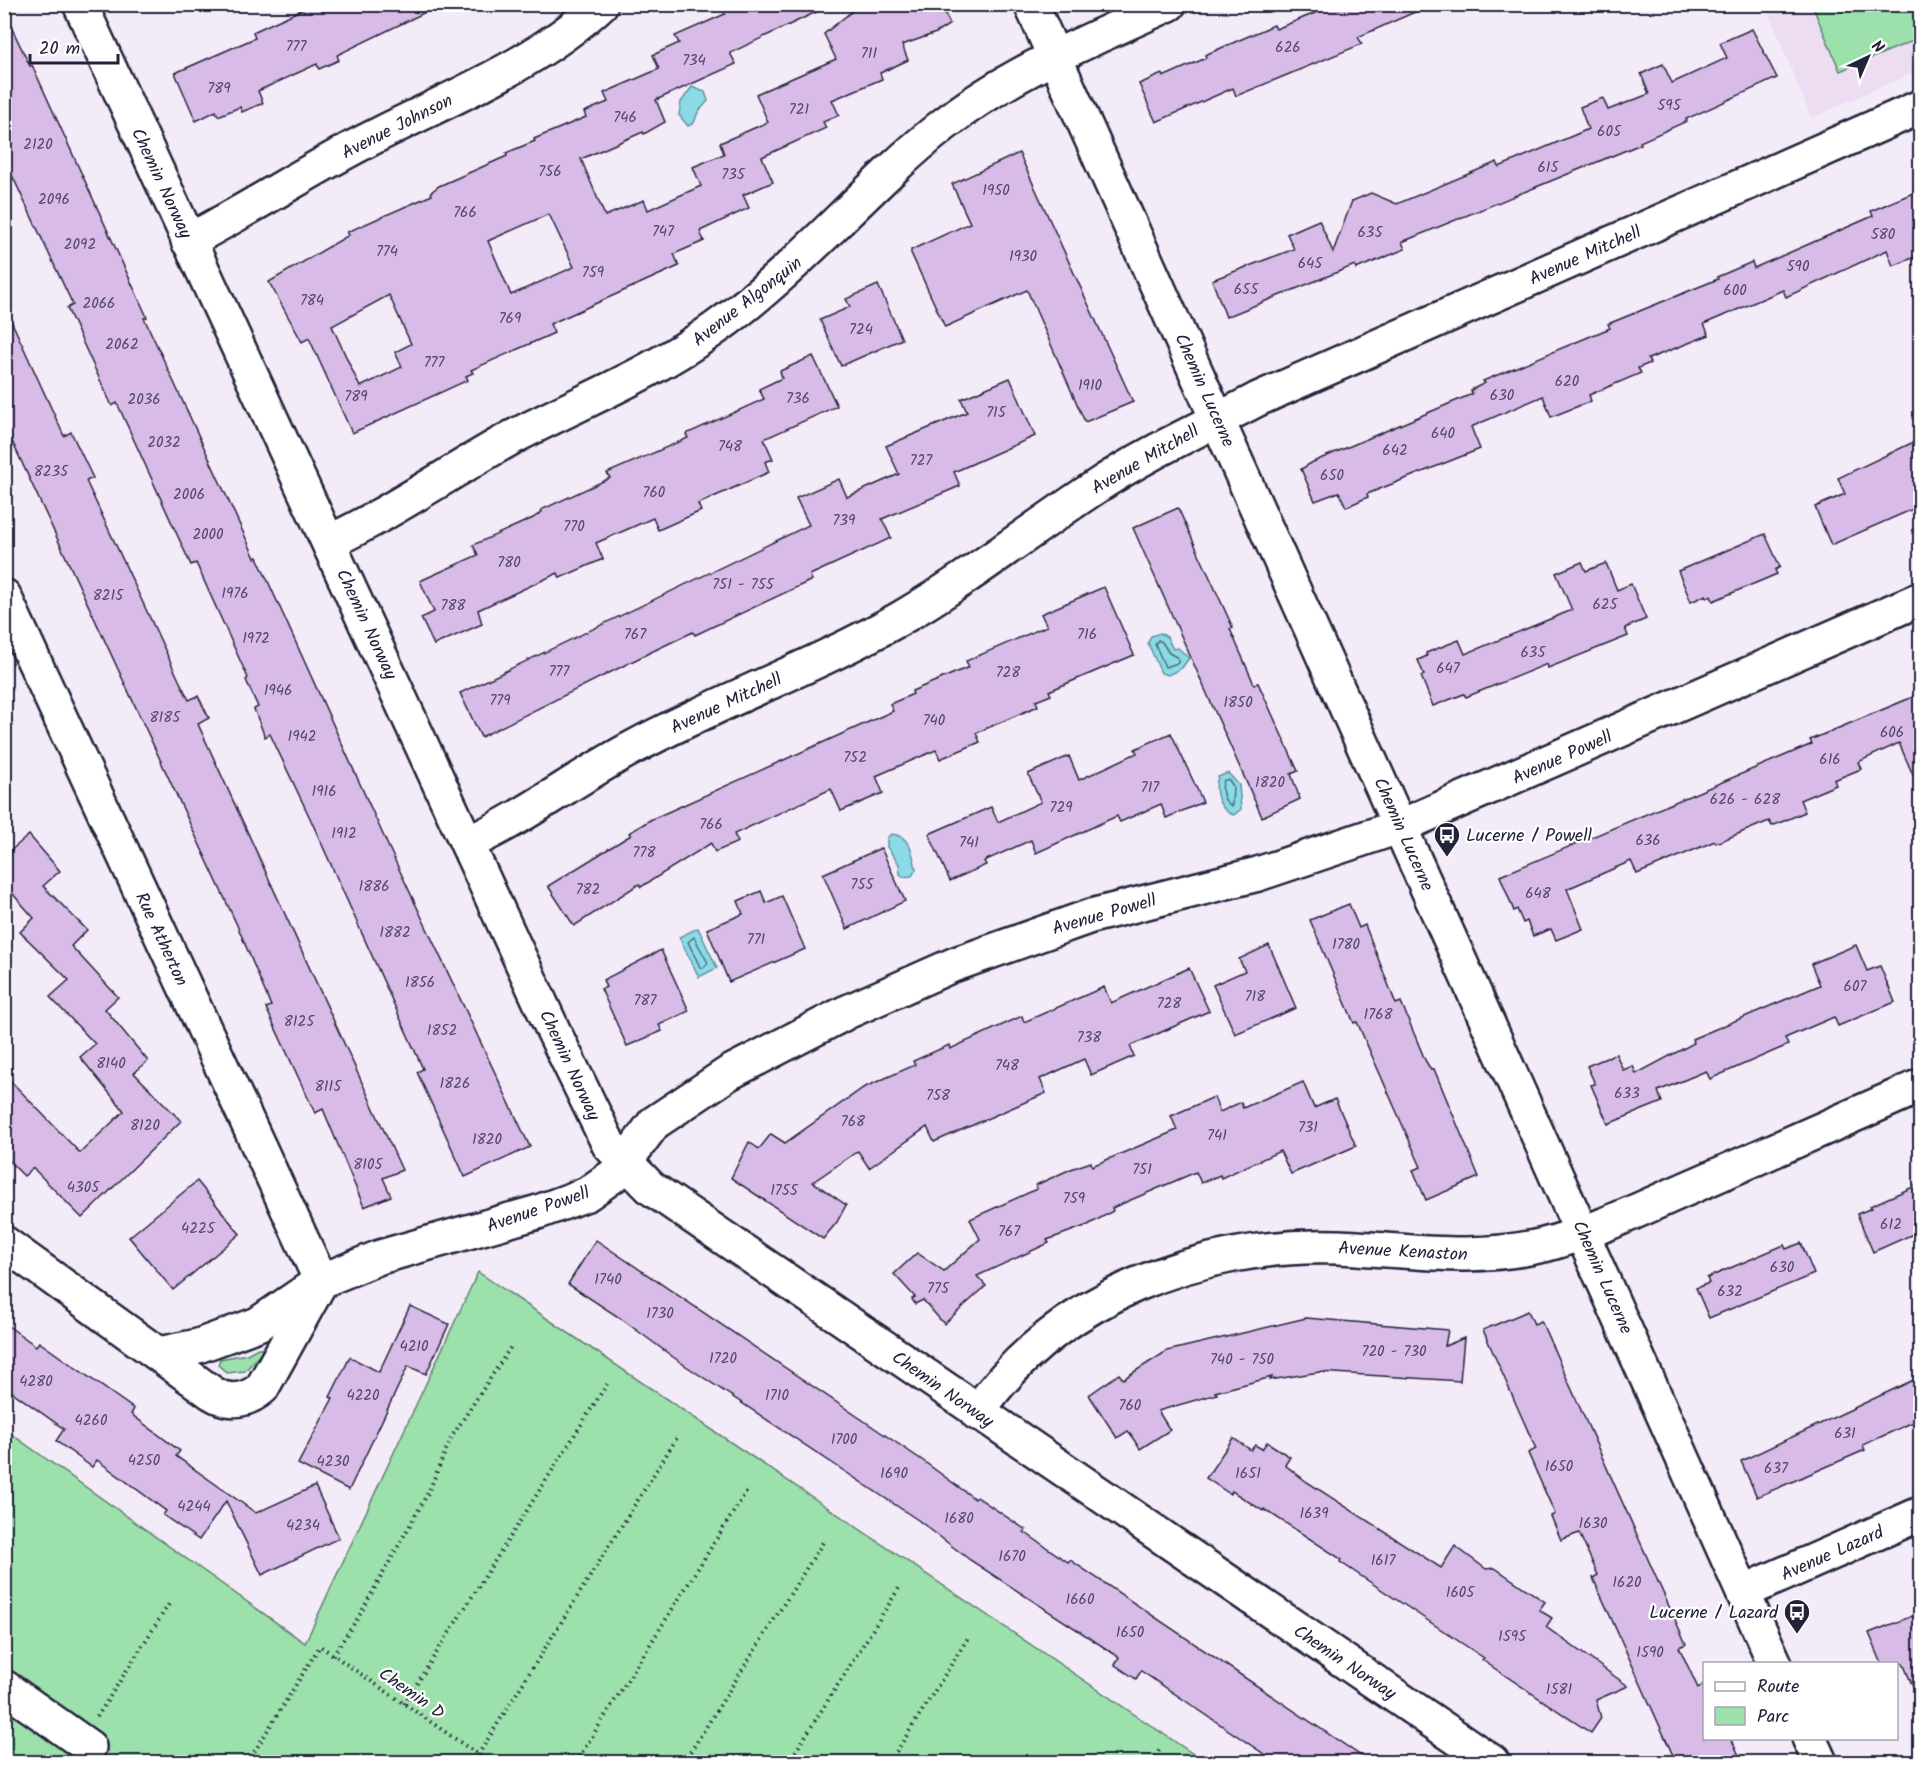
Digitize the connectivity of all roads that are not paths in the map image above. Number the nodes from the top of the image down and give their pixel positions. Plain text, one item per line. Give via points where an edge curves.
1 (80, 4) edge
2 (601, 4) edge
3 (1031, 4) edge
4 (1168, 4) edge
5 (1055, 57) junction
6 (1920, 107) edge
7 (188, 241) junction
8 (1218, 419) junction
9 (329, 542) junction
10 (4, 596) edge
11 (1920, 599) edge
12 (13, 640) edge
13 (1401, 826) junction
14 (468, 843) junction
15 (1920, 1086) edge
16 (624, 1164) junction
17 (1583, 1232) junction
18 (4, 1243) edge
19 (321, 1281) junction
20 (159, 1354) junction
21 (977, 1413) junction
22 (1920, 1514) edge
23 (1743, 1592) junction
24 (1774, 1662) edge
25 (4, 1687) edge
26 (89, 1735) road end
27 (1810, 1740) edge
28 (1492, 1762) edge
29 (1820, 1762) edge

1 - 7 street, Chemin Norway
2 - 7 street, Avenue Johnson via 503,72 353,147
3 - 5 street, Chemin Lucerne
4 - 5 street, Avenue Algonquin
5 - 8 street, Chemin Lucerne
5 - 9 street, Avenue Algonquin via 1011,80 944,125 878,181 791,269 696,342 628,381 480,455
6 - 8 street, Avenue Mitchell
7 - 9 street, Chemin Norway
8 - 13 street, Chemin Lucerne
8 - 14 street, Avenue Mitchell via 1094,487 900,618 647,740
9 - 14 street, Chemin Norway
10 - 12 street, Rue Atherton
11 - 13 street, Avenue Powell
12 - 19 street, Rue Atherton
13 - 16 street, Avenue Powell via 1258,874 1091,916 953,965 847,1012 729,1073 654,1123
13 - 17 street, Chemin Lucerne
14 - 16 street, Chemin Norway via 598,1124
15 - 17 street, Avenue Kenaston
16 - 19 street, Avenue Powell via 596,1189 564,1203 405,1248
16 - 21 street, Chemin Norway via 651,1188
17 - 21 street, Avenue Kenaston via 1544,1245 1474,1256 1338,1247 1291,1248 1245,1253 1178,1269 1112,1296 1059,1329 1001,1379
17 - 23 street, Chemin Lucerne
18 - 20 street
19 - 20 street, Avenue Powell via 258,1324 198,1346
19 - 20 street via 266,1382 249,1397 219,1397
21 - 28 street, Chemin Norway
22 - 23 street, Avenue Lazard
23 - 24 street, Chemin Lucerne
25 - 26 street
27 - 29 street

